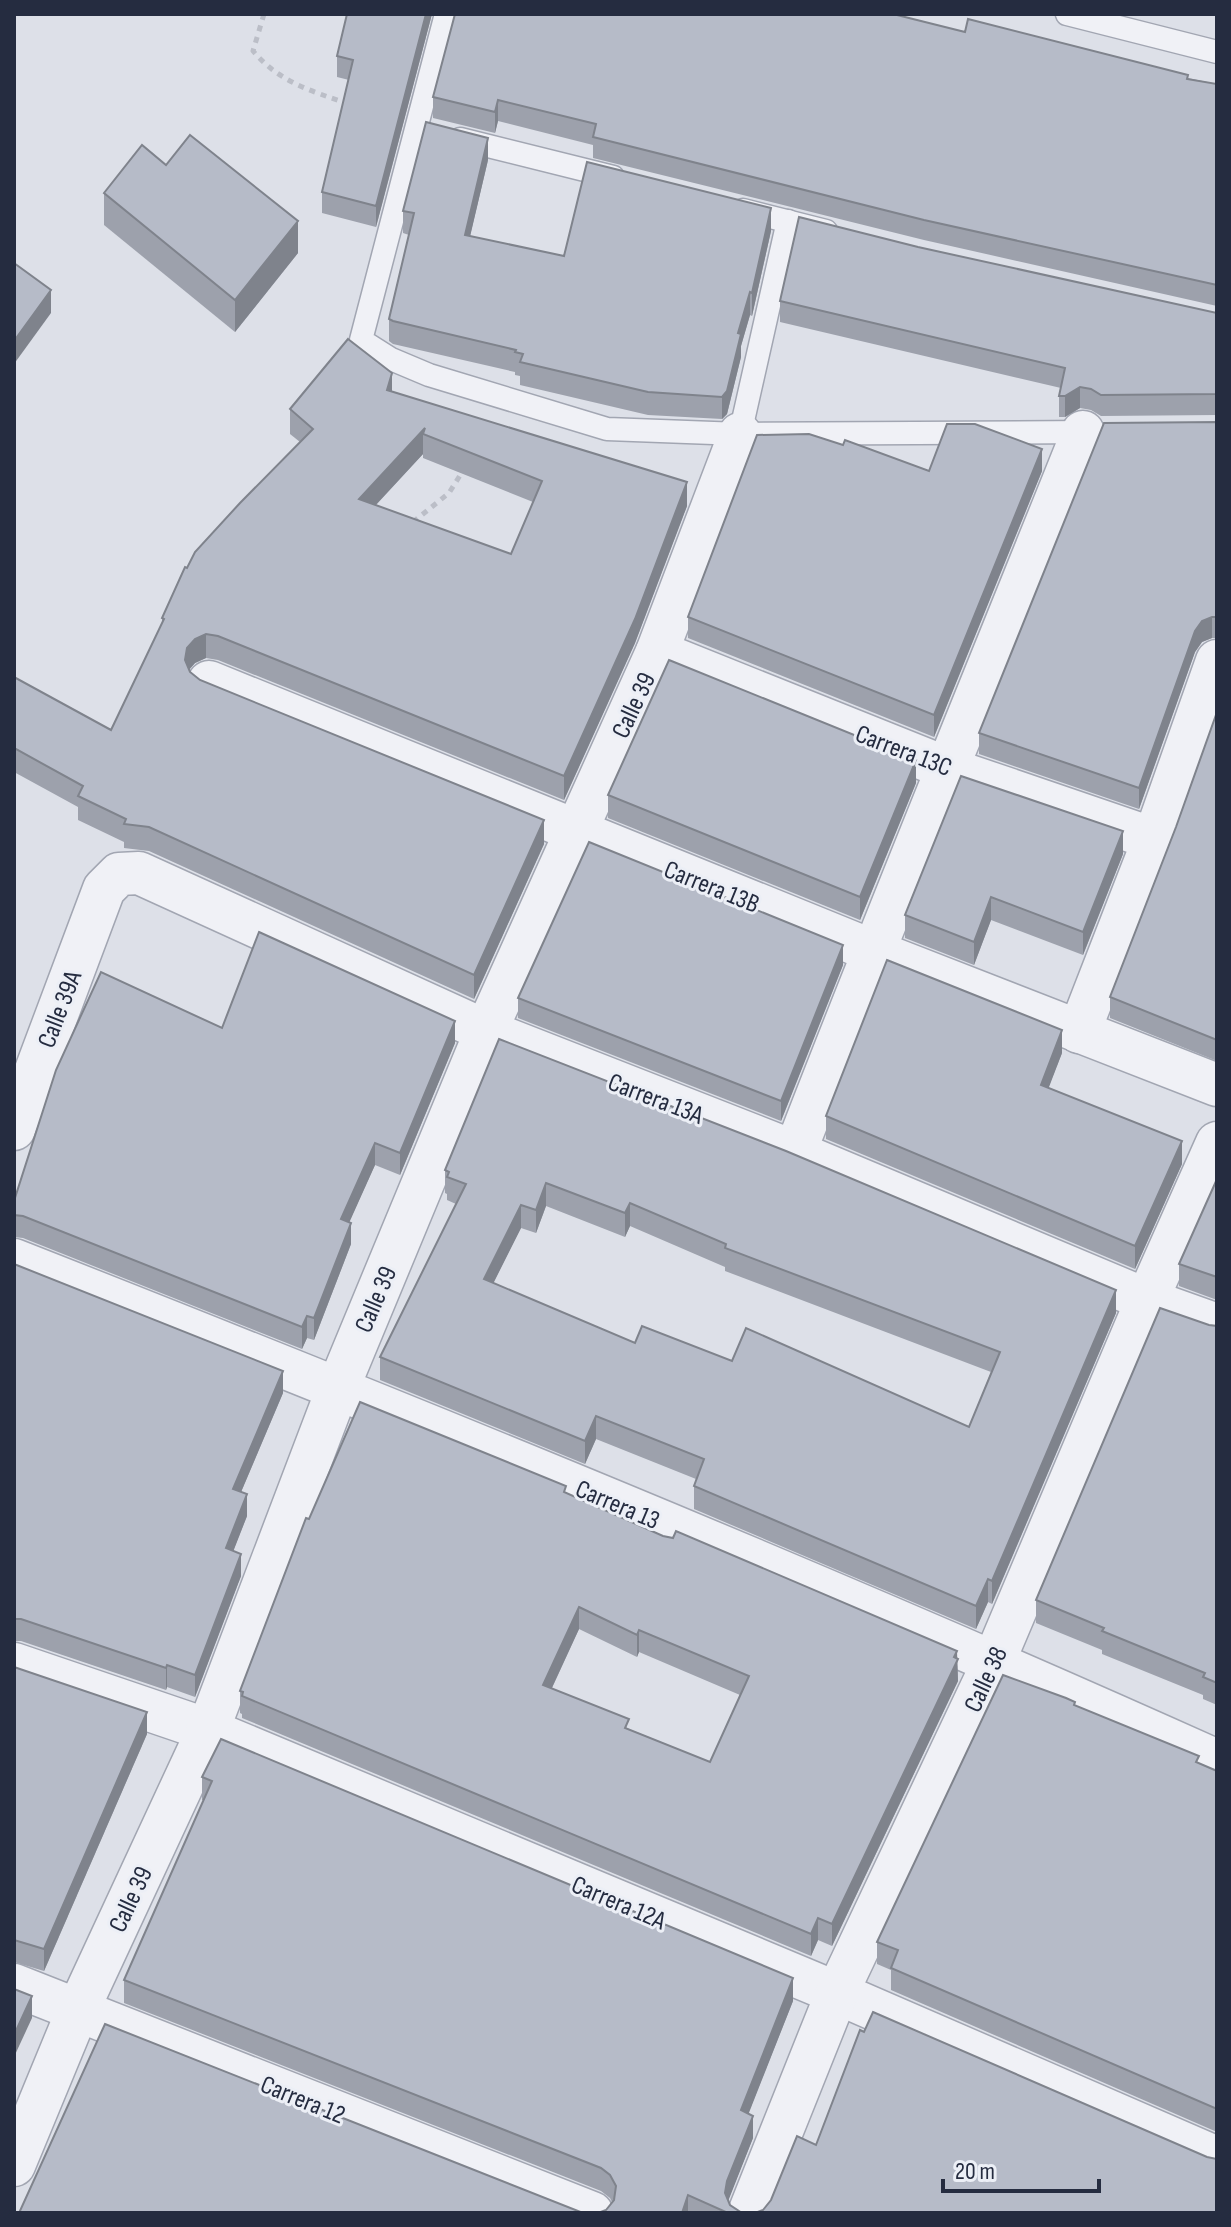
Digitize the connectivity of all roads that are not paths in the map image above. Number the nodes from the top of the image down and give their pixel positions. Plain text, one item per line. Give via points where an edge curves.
1 (446, 14) edge
2 (1067, 14) edge
3 (1217, 52) edge
4 (416, 128) junction
5 (633, 182) edge
6 (726, 206) edge
7 (788, 221) junction
8 (847, 236) edge
9 (1098, 432) joint
10 (740, 434) junction
11 (657, 652) junction
12 (1217, 661) edge
13 (209, 682) edge
14 (949, 769) junction
15 (575, 832) junction
16 (1154, 839) junction
17 (104, 889) joint
18 (873, 951) junction
19 (486, 1031) junction
20 (1079, 1032) junction
21 (1217, 1085) edge
22 (14, 1129) edge
23 (1217, 1143) edge
24 (795, 1152) junction
25 (14, 1260) edge
26 (1147, 1300) junction
27 (1217, 1325) edge
28 (338, 1388) junction
29 (994, 1661) junction
30 (14, 1664) edge
31 (208, 1730) junction
32 (1217, 1761) edge
33 (14, 1985) edge
34 (837, 1993) junction
35 (78, 2010) junction
36 (1217, 2158) edge
37 (14, 2165) edge
38 (592, 2213) edge
39 (749, 2213) edge

1 - 4 lane
2 - 3 lane
4 - 5 lane
4 - 10 lane via 361,340 429,375 607,429
6 - 7 lane
7 - 8 lane
7 - 10 lane
9 - 10 lane
9 - 14 street
10 - 11 street, Calle 39
11 - 14 street, Carrera 13C
11 - 15 street, Calle 39
12 - 16 street
13 - 15 street, Carrera 13B
14 - 16 street, Carrera 13C
14 - 18 street
15 - 18 street, Carrera 13B
15 - 19 street, Calle 39
16 - 20 street
17 - 19 street, Carrera 13A via 119,874 139,873
17 - 22 street, Calle 39A
18 - 20 street, Carrera 13B
18 - 24 street
19 - 24 street, Carrera 13A
19 - 28 street, Calle 39
20 - 21 street, Carrera 13B
23 - 26 street, Calle 38
24 - 26 street, Carrera 13A
25 - 28 street, Carrera 13
26 - 27 street, Carrera 13A
26 - 29 street, Calle 38
28 - 29 street, Carrera 13
28 - 31 street, Calle 39
29 - 32 street, Carrera 13
29 - 34 street, Calle 38
30 - 31 street, Carrera 12A
31 - 34 street, Carrera 12A
31 - 35 street, Calle 39
33 - 35 street, Carrera 12
34 - 36 street, Carrera 12A
34 - 39 street, Calle 38
35 - 37 street, Calle 39
35 - 38 street, Carrera 12

